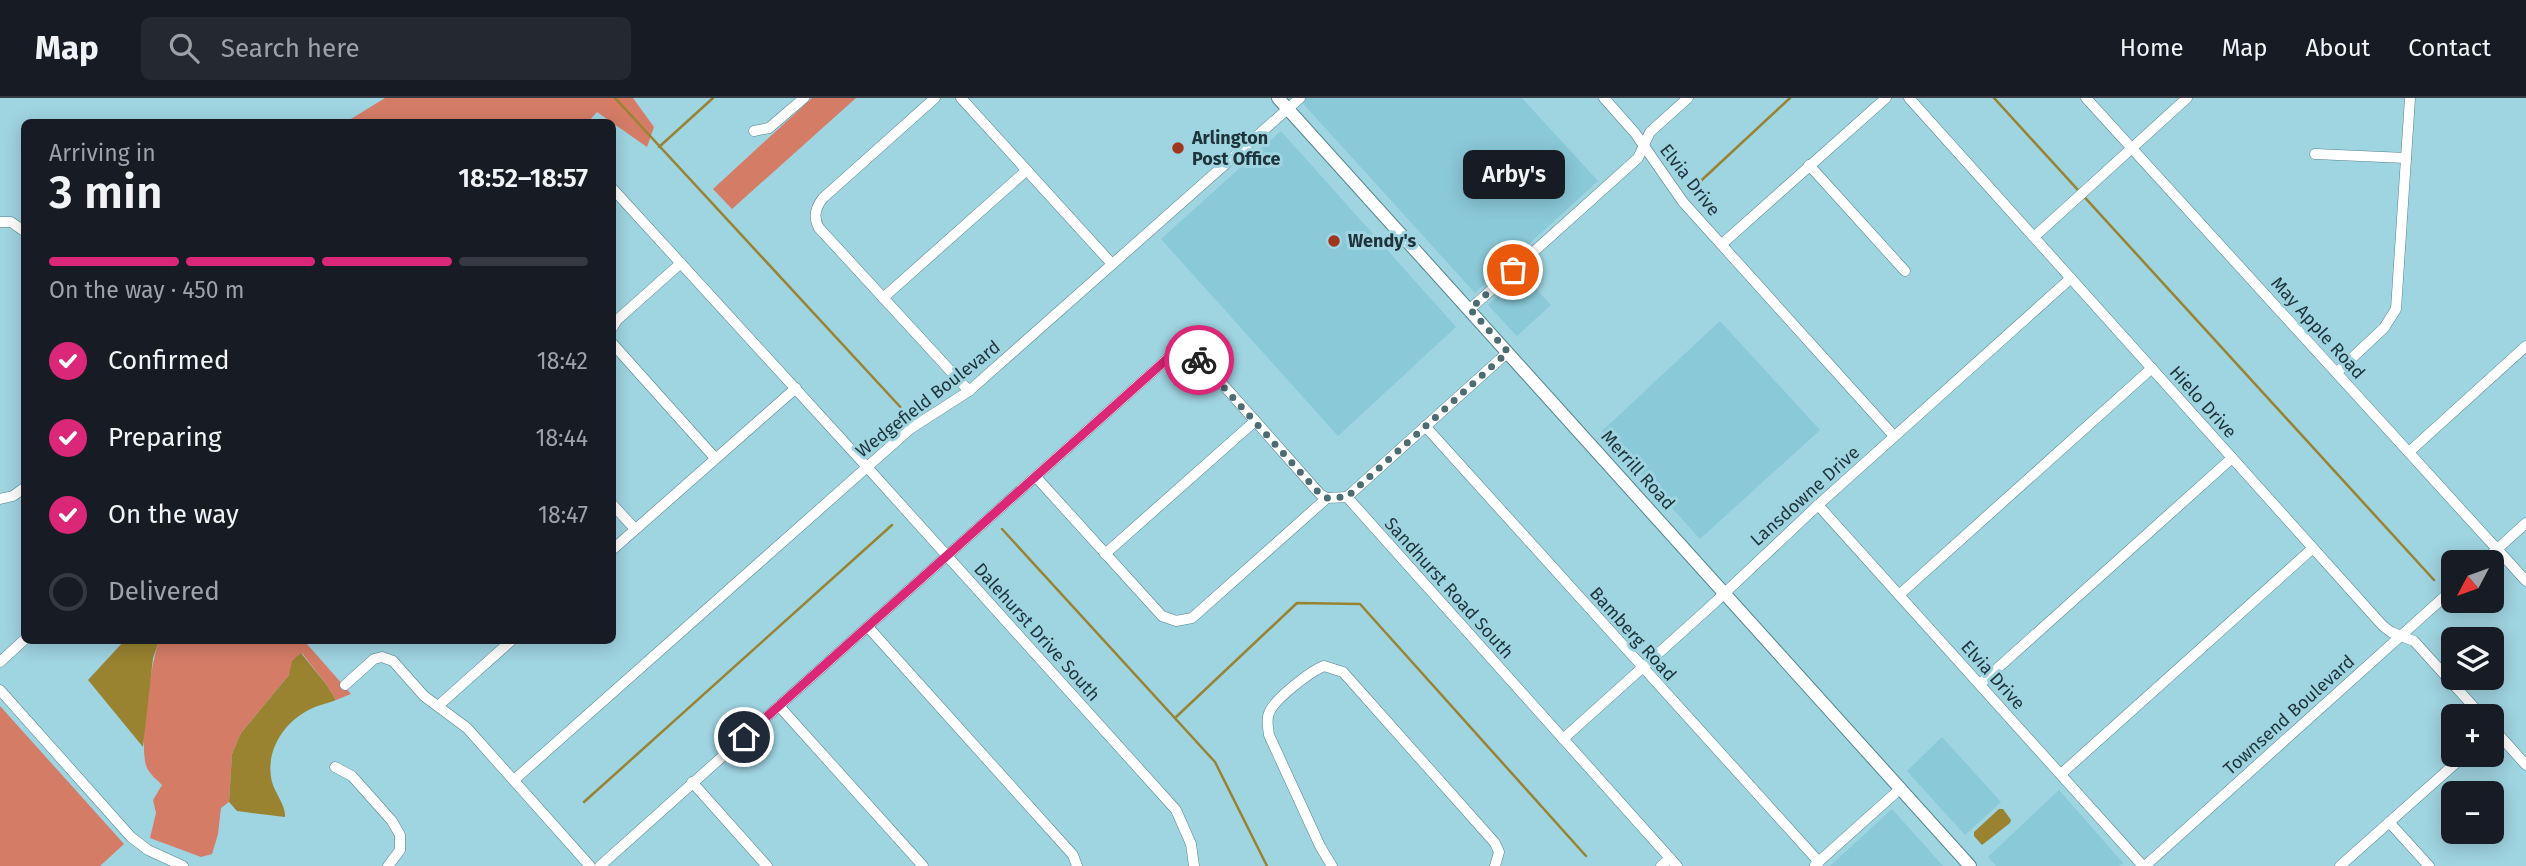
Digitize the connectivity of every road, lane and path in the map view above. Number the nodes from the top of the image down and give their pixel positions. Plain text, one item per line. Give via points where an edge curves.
1 (804, 98) edge
2 (936, 98) edge
3 (961, 98) edge
4 (1278, 98) edge
5 (1300, 98) edge
6 (1604, 98) edge
7 (1688, 98) edge
8 (1886, 98) edge
9 (1909, 98) edge
10 (2086, 98) edge
11 (2187, 98) edge
12 (2410, 98) edge
13 (1288, 109) junction
14 (754, 131) dead end
15 (1644, 146) junction
16 (2131, 148) junction
17 (2315, 154) dead end
18 (2406, 158) junction
19 (1809, 165) junction
20 (1027, 170) junction
21 (616, 192) edge
22 (0, 222) edge
23 (21, 229) edge
24 (2034, 237) junction
25 (1722, 244) junction
26 (681, 263) junction
27 (1112, 264) junction
28 (1905, 271) dead end
29 (2071, 278) junction
30 (883, 298) junction
31 (1470, 309) junction
32 (616, 322) edge
33 (2526, 346) edge
34 (616, 347) edge
35 (1508, 352) junction
36 (2152, 368) junction
37 (2337, 372) junction
38 (796, 388) junction
39 (969, 391) junction
40 (1255, 421) junction
41 (1425, 426) junction
42 (1894, 436) junction
43 (2409, 452) junction
44 (715, 458) junction
45 (2232, 458) junction
46 (867, 467) junction
47 (1036, 477) junction
48 (21, 490) edge
49 (1347, 497) junction
50 (1327, 498) junction
51 (0, 499) edge
52 (1818, 505) junction
53 (616, 508) edge
54 (2526, 523) edge
55 (635, 529) junction
56 (616, 546) edge
57 (2313, 548) junction
58 (2497, 549) junction
59 (1105, 554) junction
60 (947, 556) junction
61 (2526, 581) edge
62 (1724, 593) junction
63 (1899, 595) junction
64 (2441, 600) edge
65 (868, 627) junction
66 (2400, 636) junction
67 (21, 643) edge
68 (508, 644) edge
69 (0, 662) edge
70 (1643, 668) junction
71 (1980, 684) junction
72 (345, 685) dead end
73 (0, 690) edge
74 (2471, 704) edge
75 (439, 706) junction
76 (779, 706) junction
77 (1563, 739) junction
78 (2504, 741) edge
79 (2526, 765) edge
80 (335, 767) dead end
81 (2451, 767) edge
82 (2061, 774) junction
83 (514, 780) junction
84 (692, 782) junction
85 (1901, 788) junction
86 (2389, 822) junction
87 (1670, 858) junction
88 (1194, 862) edge
89 (1497, 863) edge
90 (1816, 864) edge
91 (176, 865) edge
92 (388, 866) edge
93 (590, 866) edge
94 (600, 866) edge
95 (767, 866) edge
96 (923, 866) edge
97 (1077, 866) edge
98 (1332, 866) edge
99 (1661, 866) edge
100 (1677, 866) edge
101 (1970, 866) edge
102 (2144, 866) edge
103 (2340, 866) edge
104 (2428, 866) edge

1 - 14 street via 769,128
2 - 30 street via 823,198 815,213 819,228
3 - 20 street
4 - 13 main road, Merrill Road
5 - 13 street, Wedgefield Boulevard
6 - 15 street, Elvia Drive
7 - 15 street via 1650,132
8 - 19 street
9 - 24 street, Hielo Drive
10 - 16 street, May Apple Road
11 - 16 street
12 - 18 street
13 - 27 street, Wedgefield Boulevard
13 - 31 main road, Merrill Road
15 - 25 street, Elvia Drive via 1683,202
15 - 31 street via 1638,158
16 - 24 street
16 - 37 street, May Apple Road
17 - 18 street
18 - 37 street via 2396,309 2384,328
19 - 25 street
19 - 28 street
20 - 27 street
20 - 30 street
21 - 26 street, Dalehurst Drive South
22 - 23 street
24 - 29 street, Hielo Drive
25 - 42 street, Elvia Drive
26 - 32 street
26 - 38 street, Dalehurst Drive South
27 - 39 street, Wedgefield Boulevard
29 - 36 street, Hielo Drive
29 - 42 street, Lansdowne Drive
30 - 39 street
31 - 35 main road, Merrill Road
33 - 43 street
34 - 44 street
35 - 41 street
35 - 62 main road, Merrill Road
36 - 45 street, Hielo Drive
36 - 63 street
37 - 43 street, May Apple Road
38 - 44 street
38 - 46 street, Dalehurst Drive South
39 - 46 street, Wedgefield Boulevard via 917,423
40 - 47 street via 1202,361 1175,355
40 - 50 street
40 - 59 street
41 - 49 street
41 - 70 street, Bamberg Road
42 - 52 street, Lansdowne Drive
43 - 58 street, May Apple Road
44 - 55 street
45 - 57 street, Hielo Drive
45 - 71 street
46 - 60 street, Dalehurst Drive South
46 - 83 street, Wedgefield Boulevard
47 - 59 street
47 - 60 street
48 - 51 street
49 - 50 street
49 - 77 street, Sandhurst Road South
50 - 59 street via 1192,618 1176,621 1162,616
52 - 62 street, Lansdowne Drive
52 - 63 street, Elvia Drive
53 - 55 street
54 - 58 street
55 - 56 street
57 - 66 street, Hielo Drive via 2383,626
57 - 82 street
58 - 61 street, May Apple Road
60 - 65 street
60 - 88 street, Dalehurst Drive South via 1176,810
62 - 70 street, Lansdowne Drive
62 - 85 main road, Merrill Road
63 - 71 street, Elvia Drive
64 - 66 street, Townsend Boulevard
65 - 76 street
65 - 97 street via 1073,855
66 - 74 street, Hielo Drive via 2414,641
66 - 102 street, Townsend Boulevard
67 - 69 street
68 - 75 street
70 - 77 street, Lansdowne Drive
70 - 90 street, Bamberg Road
71 - 82 street, Elvia Drive
72 - 75 street via 382,657 393,661
73 - 91 street via 131,837
75 - 83 street via 467,728
76 - 84 street
76 - 96 street
77 - 87 street, Sandhurst Road South
78 - 79 street
80 - 92 street via 352,776 400,835 400,850
81 - 86 street
82 - 102 street, Elvia Drive
83 - 93 street
84 - 94 street
84 - 95 street
85 - 90 street
85 - 101 main road, Merrill Road
86 - 103 street
86 - 104 street
87 - 99 street
87 - 100 street, Sandhurst Road South
89 - 98 street via 1495,843 1343,672 1324,666 1273,705 1266,722

